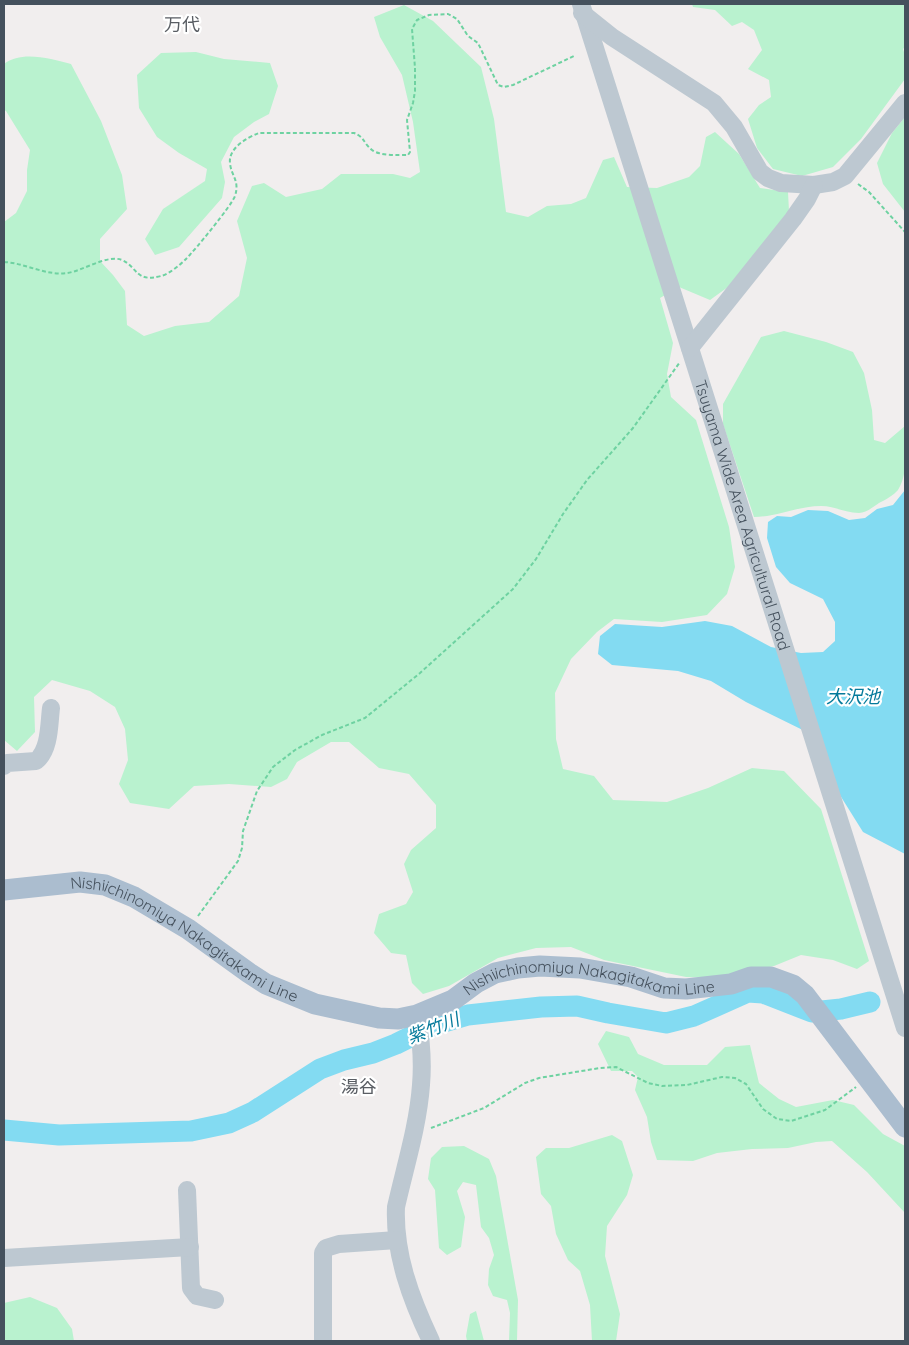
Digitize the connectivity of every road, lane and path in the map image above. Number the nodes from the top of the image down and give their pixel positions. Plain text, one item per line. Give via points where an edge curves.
1 (578, 8) edge
2 (612, 37) junction
3 (596, 52) junction
4 (574, 56) dead end
5 (905, 103) edge
6 (845, 176) junction
7 (814, 185) junction
8 (905, 232) edge
9 (4, 262) edge
10 (690, 348) junction
11 (51, 708) dead end
12 (4, 766) edge
13 (4, 890) edge
14 (188, 929) junction
15 (905, 1028) edge
16 (419, 1029) junction
17 (868, 1078) junction
18 (905, 1127) edge
19 (413, 1128) junction
20 (187, 1190) dead end
21 (397, 1240) junction
22 (190, 1247) junction
23 (4, 1258) edge
24 (215, 1300) dead end
25 (323, 1341) edge
26 (431, 1341) edge

1 - 2 street
1 - 3 street, Tsuyama Wide Area Agricultural Road
2 - 3 street via 605,38
2 - 7 street via 714,103 734,127 760,172 768,178 782,183
3 - 10 street, Tsuyama Wide Area Agricultural Road
4 - 9 path via 504,87 498,85 478,43 468,36 456,19 448,14 429,15 417,20 412,29 415,91 407,120 408,155 372,150 362,136 354,133 260,133 246,137 232,154 230,163 237,183 235,197 186,259 164,276 150,278 138,274 122,260 111,258 67,273
5 - 6 street
6 - 7 street
6 - 8 path via 869,192
7 - 10 street via 793,219
10 - 14 path via 633,428 587,480 513,589 365,718 322,735 273,767 257,790 243,831 238,861
10 - 15 street, Tsuyama Wide Area Agricultural Road
11 - 12 street via 44,750 39,758
13 - 14 main road, Nishiichinomiya Nakagitakami Line via 80,882 105,885 134,897
14 - 16 main road, Nishiichinomiya Nakagitakami Line via 260,980 315,1004 398,1019
16 - 17 main road, Nishiichinomiya Nakagitakami Line via 476,983 496,973 518,968 580,968 631,977 664,988 686,990 731,984 751,977 771,977 793,985 817,1010
16 - 19 street via 421,1084
17 - 18 main road, Nishiichinomiya Nakagitakami Line
17 - 19 path via 824,1110 791,1121 777,1119 763,1109 746,1084 735,1078 662,1086 616,1067 600,1068 539,1078 465,1115 430,1128
19 - 21 street via 396,1207
20 - 22 street
21 - 25 street via 339,1244 326,1248 323,1253
21 - 26 street via 406,1282
22 - 23 street
22 - 24 street via 191,1288 197,1296

